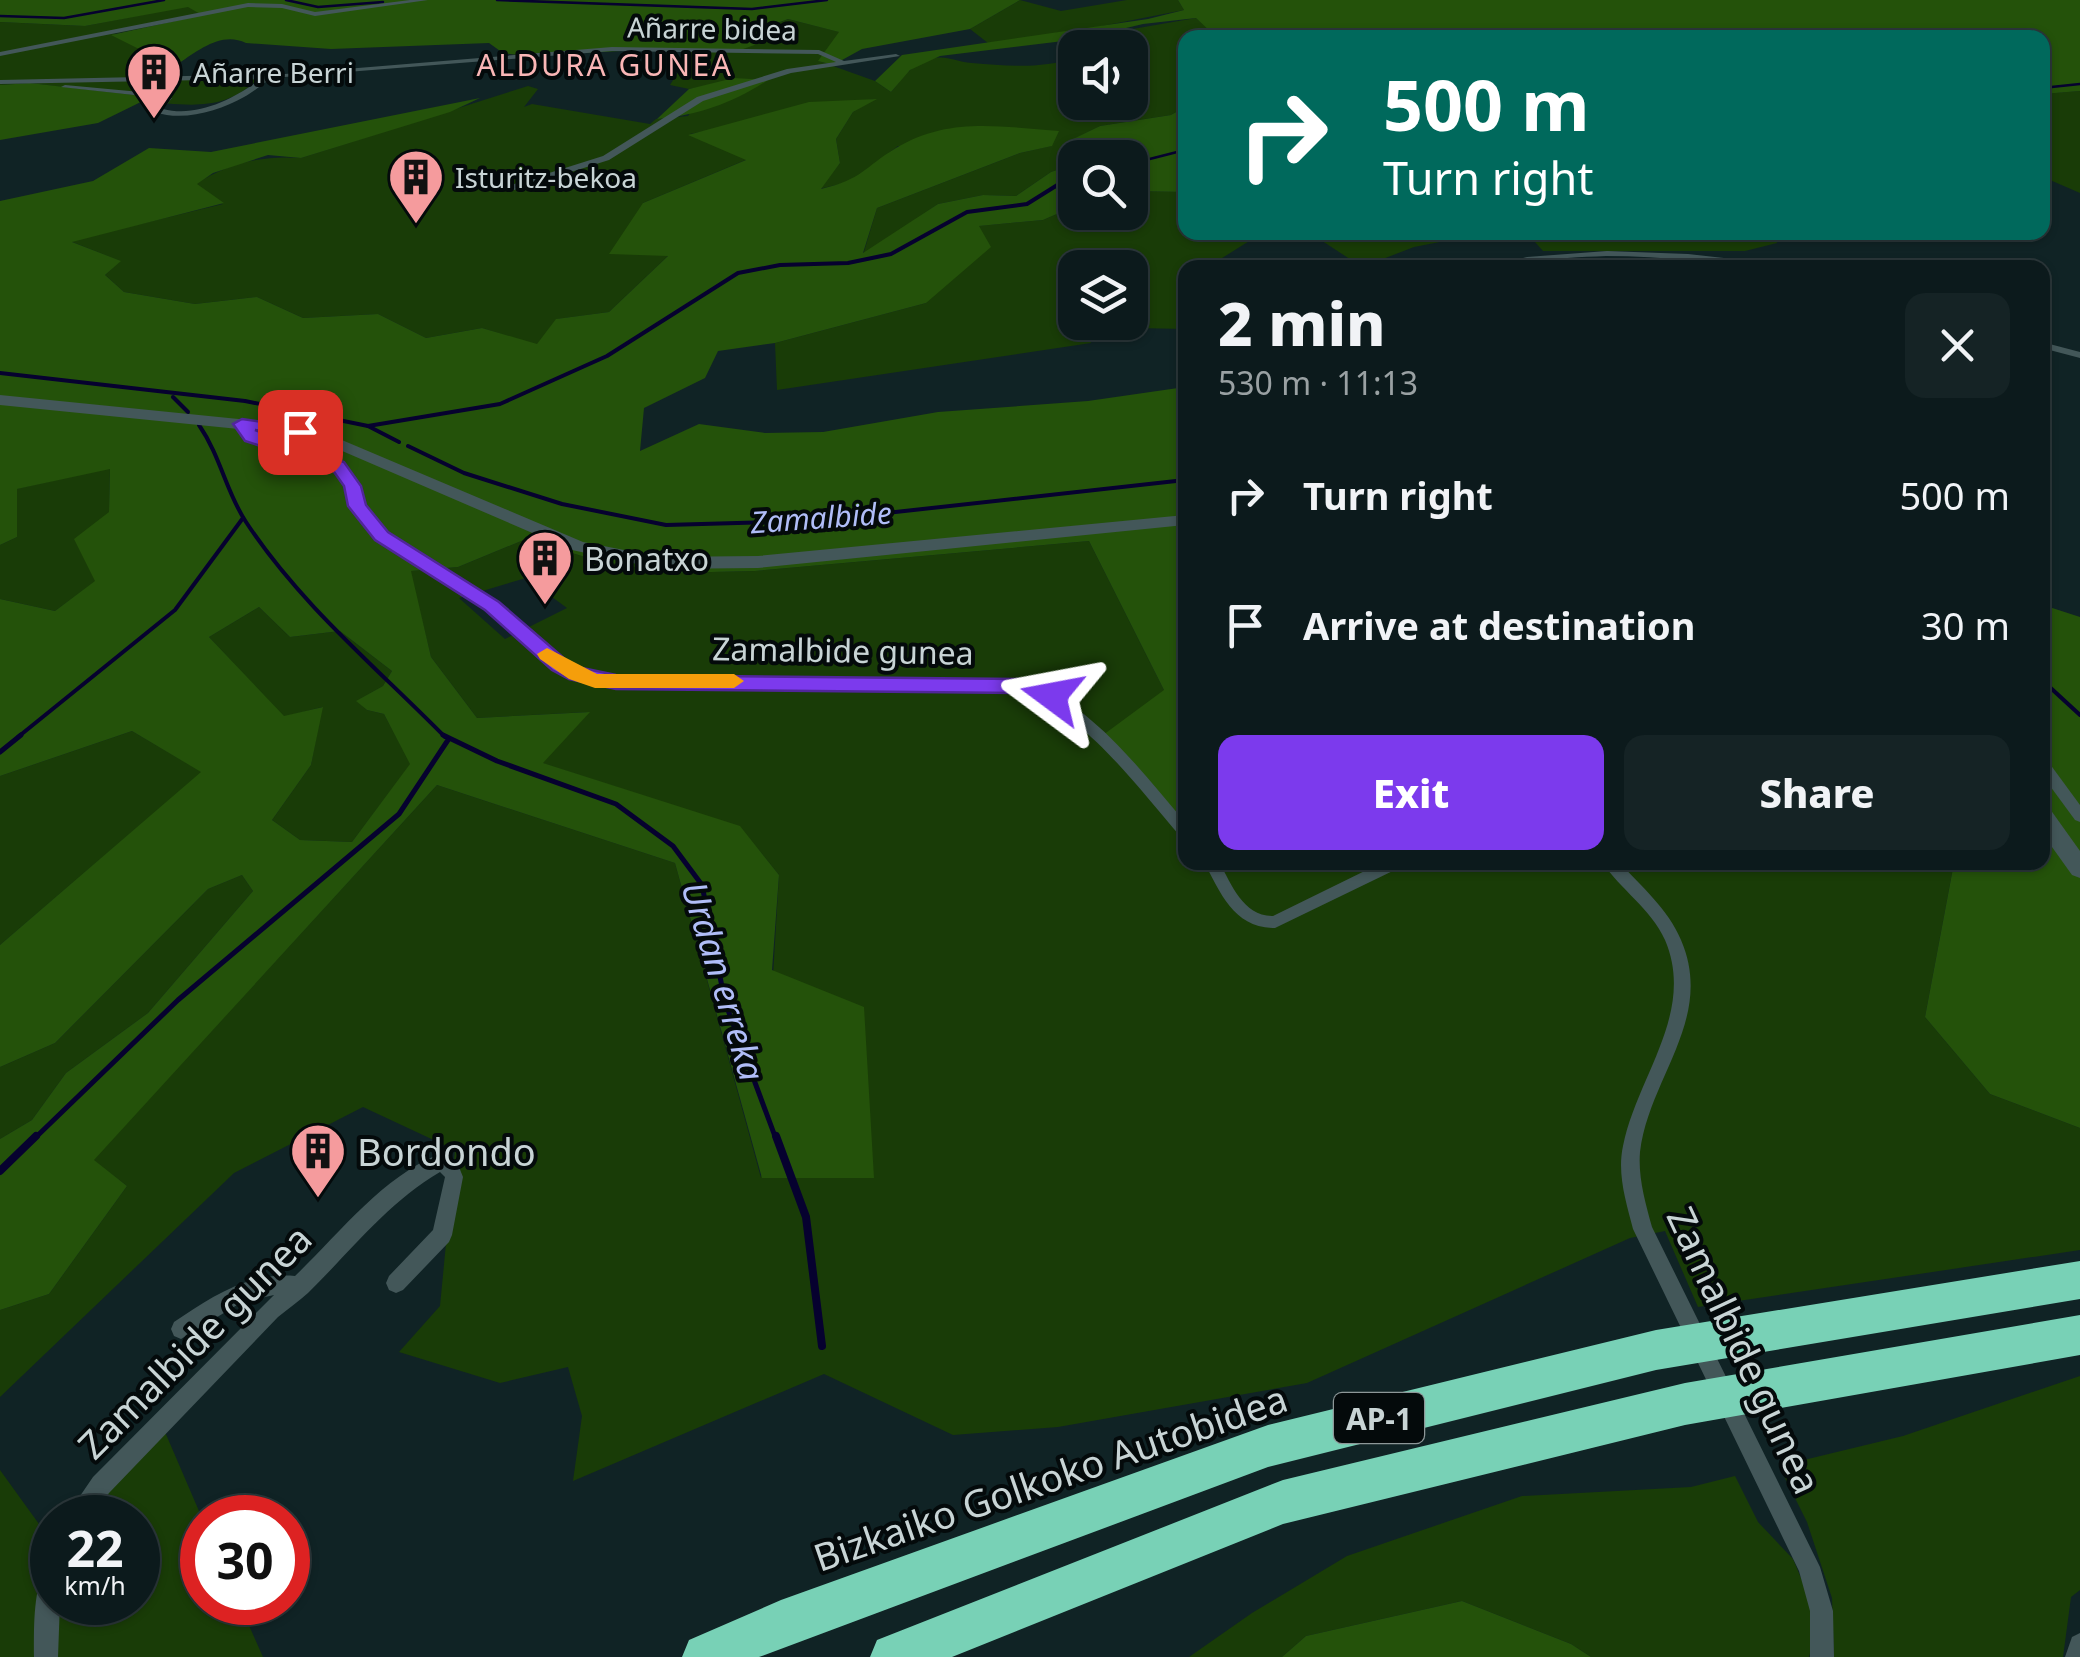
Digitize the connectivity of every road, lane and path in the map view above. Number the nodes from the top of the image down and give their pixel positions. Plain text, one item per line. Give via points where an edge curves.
1 (425, 0) edge
2 (0, 54) edge
3 (896, 56) dead end
4 (841, 62) junction
5 (273, 76) junction
6 (37, 80) junction
7 (0, 82) edge
8 (514, 187) dead end
9 (1518, 260) edge
10 (1706, 260) edge
11 (2050, 347) edge
12 (2080, 355) edge
13 (0, 400) edge
14 (242, 424) junction
15 (1178, 521) edge
16 (2050, 775) edge
17 (2080, 816) edge
18 (1178, 825) edge
19 (2050, 826) edge
20 (2080, 868) edge
21 (1216, 870) edge
22 (1382, 870) edge
23 (1615, 870) edge
24 (2080, 1280) edge
25 (396, 1283) dead end
26 (301, 1286) junction
27 (181, 1329) dead end
28 (2080, 1334) edge
29 (94, 1495) edge
30 (46, 1625) edge
31 (2080, 1645) edge
32 (46, 1657) edge
33 (706, 1657) edge
34 (894, 1657) edge
35 (1822, 1657) edge
36 (2078, 1657) edge

1 - 2 street via 314,14 248,5
3 - 4 street
4 - 5 street, Añarre bidea via 825,53 612,49
4 - 8 street via 700,99 617,152
5 - 6 street, Añarre bidea
5 - 6 street via 244,95 170,115 158,110 168,98 162,96
6 - 7 street, Añarre bidea
9 - 10 street
11 - 12 street
13 - 14 main road
14 - 15 main road via 324,437 567,542 660,563 758,562
14 - 18 street, Zamalbide gunea via 251,437 338,465 357,506 382,536 492,606 576,674 616,682 1026,686 1052,696 1084,724
16 - 17 street
19 - 20 main road
21 - 22 street via 1242,914 1262,924
23 - 35 street, Zamalbide gunea via 1671,935 1684,978 1676,1033 1632,1142 1632,1190 1643,1230 1809,1567 1826,1632
24 - 33 highway, Bizkaiko Golkoko Autobidea / AP-1 via 1656,1350 1268,1446 780,1623
25 - 26 street, Zamalbide gunea via 442,1235 454,1176 439,1163 384,1204
26 - 27 street via 275,1282 234,1294
26 - 29 street, Zamalbide gunea
28 - 34 highway, AP-1 via 1685,1404 1284,1502
30 - 32 street
31 - 36 street

